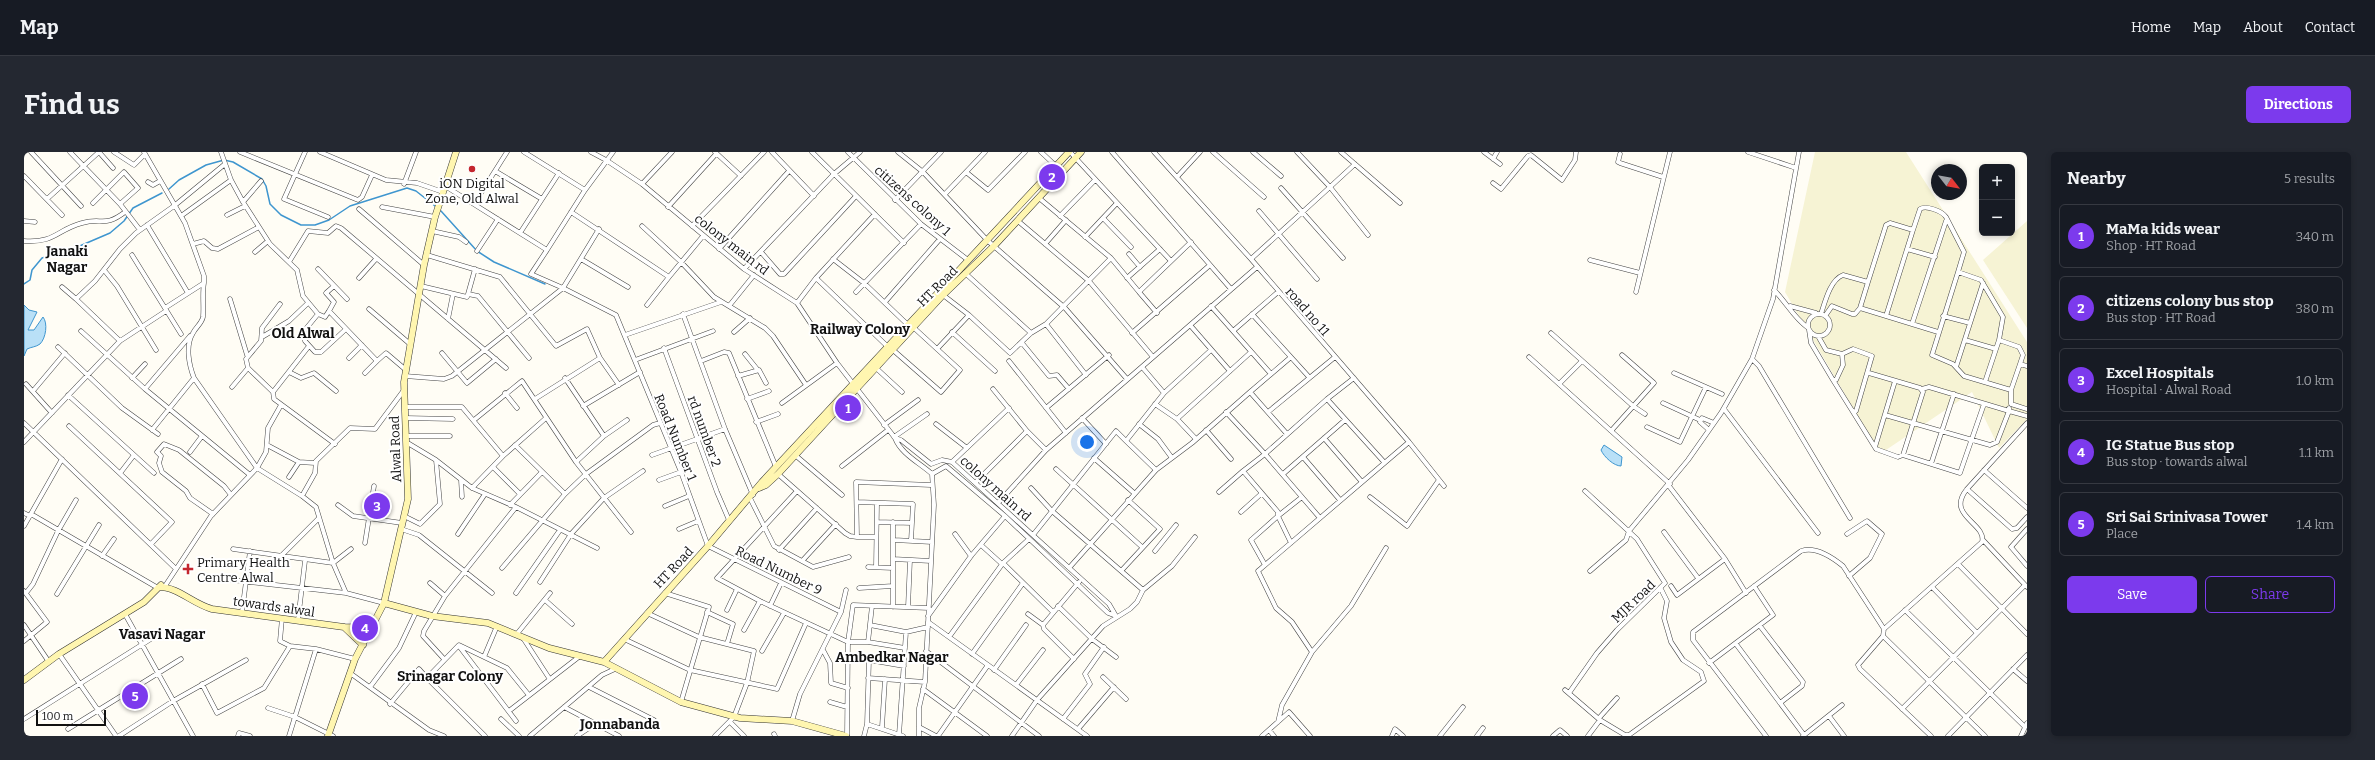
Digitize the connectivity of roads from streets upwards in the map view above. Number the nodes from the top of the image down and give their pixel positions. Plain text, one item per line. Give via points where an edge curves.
1 (31, 152) edge
2 (70, 152) edge
3 (99, 152) edge
4 (114, 152) edge
5 (221, 152) edge
6 (240, 152) edge
7 (305, 152) edge
8 (320, 152) edge
9 (335, 152) edge
10 (416, 152) edge
11 (456, 152) edge
12 (507, 152) edge
13 (524, 152) edge
14 (591, 152) edge
15 (613, 152) edge
16 (672, 152) edge
17 (772, 152) edge
18 (812, 152) edge
19 (848, 152) edge
20 (860, 152) edge
21 (898, 152) edge
22 (941, 152) edge
23 (985, 152) edge
24 (1025, 152) edge
25 (1041, 152) edge
26 (1070, 152) edge
27 (1081, 152) edge
28 (1112, 152) edge
29 (1154, 152) edge
30 (1200, 152) edge
31 (1213, 152) edge
32 (1253, 152) edge
33 (1297, 152) edge
34 (1342, 152) edge
35 (1484, 152) edge
36 (1497, 152) edge
37 (1524, 152) edge
38 (1576, 152) edge
39 (1670, 152) edge
40 (1748, 152) edge
41 (1799, 152) edge
42 (145, 153) edge
43 (716, 153) edge
44 (762, 153) edge
45 (1620, 154) dead end
46 (1528, 156) junction
47 (333, 157) junction
48 (854, 158) junction
49 (1076, 158) junction
50 (1493, 159) junction
51 (606, 160) junction
52 (1618, 162) junction
53 (226, 164) junction
54 (1355, 164) junction
55 (1500, 164) dead end
56 (1613, 165) dead end
57 (83, 166) junction
58 (1056, 166) junction
59 (113, 168) dead end
60 (1796, 168) junction
61 (495, 171) junction
62 (789, 171) junction
63 (923, 172) junction
64 (966, 172) junction
65 (559, 173) junction
66 (295, 174) junction
67 (834, 174) junction
68 (372, 175) junction
69 (24, 176) edge
70 (741, 176) junction
71 (1281, 176) dead end
72 (1177, 177) junction
73 (1663, 177) junction
74 (231, 180) junction
75 (1096, 180) junction
76 (160, 181) junction
77 (261, 181) dead end
78 (148, 182) dead end
79 (1493, 183) dead end
80 (404, 184) junction
81 (642, 184) junction
82 (62, 185) junction
83 (445, 186) junction
84 (1330, 187) junction
85 (1281, 188) dead end
86 (106, 190) junction
87 (585, 190) junction
88 (443, 192) junction
89 (945, 194) junction
90 (814, 196) junction
91 (856, 196) junction
92 (1264, 197) dead end
93 (1039, 198) junction
94 (47, 199) junction
95 (542, 199) junction
96 (895, 200) junction
97 (93, 203) dead end
98 (1117, 203) junction
99 (1400, 203) dead end
100 (120, 204) junction
101 (244, 204) junction
102 (474, 204) junction
103 (81, 206) dead end
104 (174, 206) junction
105 (382, 207) dead end
106 (668, 207) junction
107 (359, 209) dead end
108 (1259, 211) dead end
109 (571, 212) junction
110 (1303, 212) junction
111 (126, 213) junction
112 (875, 214) junction
113 (62, 215) dead end
114 (227, 215) dead end
115 (181, 216) junction
116 (1060, 216) junction
117 (328, 217) dead end
118 (435, 217) junction
119 (1102, 218) junction
120 (498, 219) junction
121 (1018, 220) junction
122 (1066, 220) junction
123 (24, 221) edge
124 (1947, 221) junction
125 (35, 222) dead end
126 (921, 224) junction
127 (147, 225) junction
128 (642, 226) dead end
129 (692, 226) junction
130 (259, 227) junction
131 (599, 229) junction
132 (140, 230) junction
133 (1913, 230) junction
134 (432, 231) junction
135 (520, 233) junction
136 (1278, 233) junction
137 (1368, 235) dead end
138 (704, 236) junction
139 (1085, 237) junction
140 (940, 239) junction
141 (24, 241) edge
142 (268, 241) junction
143 (988, 241) junction
144 (466, 242) dead end
145 (1191, 242) junction
146 (904, 243) junction
147 (193, 244) junction
148 (1045, 244) junction
149 (994, 246) junction
150 (1131, 246) dead end
151 (719, 249) junction
152 (1160, 249) junction
153 (1907, 249) junction
154 (546, 250) junction
155 (477, 251) dead end
156 (255, 252) dead end
157 (761, 252) junction
158 (132, 254) dead end
159 (1129, 254) dead end
160 (427, 255) junction
161 (1935, 257) junction
162 (1111, 258) junction
163 (1344, 258) dead end
164 (376, 259) junction
165 (833, 259) junction
166 (1251, 259) junction
167 (581, 260) junction
168 (968, 260) junction
169 (1590, 260) dead end
170 (1171, 261) junction
171 (289, 262) junction
172 (681, 262) junction
173 (424, 265) junction
174 (1210, 265) junction
175 (1140, 267) junction
176 (1257, 267) junction
177 (318, 269) dead end
178 (475, 269) junction
179 (744, 269) junction
180 (104, 270) junction
181 (1958, 272) junction
182 (966, 273) junction
183 (1640, 273) junction
184 (754, 275) junction
185 (668, 277) junction
186 (359, 278) dead end
187 (816, 278) junction
188 (1127, 278) junction
189 (1317, 279) dead end
190 (1088, 281) junction
191 (1868, 282) junction
192 (204, 283) junction
193 (864, 283) junction
194 (1983, 283) junction
195 (334, 286) junction
196 (421, 286) junction
197 (62, 287) dead end
198 (628, 287) dead end
199 (563, 288) junction
200 (1231, 289) junction
201 (1774, 290) junction
202 (856, 292) dead end
203 (1139, 292) junction
204 (1278, 292) junction
205 (1636, 292) dead end
206 (188, 293) junction
207 (453, 294) junction
208 (468, 294) junction
209 (418, 295) junction
210 (943, 295) junction
211 (76, 299) junction
212 (230, 299) dead end
213 (347, 299) dead end
214 (720, 302) junction
215 (885, 302) junction
216 (308, 303) junction
217 (796, 303) junction
218 (280, 304) dead end
219 (646, 305) dead end
220 (729, 306) junction
221 (1211, 306) junction
222 (1790, 306) junction
223 (1064, 308) junction
224 (1860, 308) junction
225 (369, 309) dead end
226 (166, 310) junction
227 (329, 311) junction
228 (1157, 312) junction
229 (318, 314) junction
230 (530, 314) junction
231 (683, 314) junction
232 (1252, 314) junction
233 (969, 315) junction
234 (1821, 315) junction
235 (1886, 316) junction
236 (1943, 316) junction
237 (750, 318) junction
238 (448, 319) junction
239 (1970, 323) junction
240 (1046, 324) junction
241 (1912, 324) junction
242 (1190, 325) junction
243 (910, 326) junction
244 (142, 327) junction
245 (346, 328) junction
246 (1808, 329) junction
247 (80, 331) dead end
248 (713, 331) dead end
249 (1233, 331) junction
250 (508, 332) junction
251 (734, 332) dead end
252 (952, 332) junction
253 (1938, 332) junction
254 (1031, 333) junction
255 (1132, 333) junction
256 (1551, 333) dead end
257 (181, 334) dead end
258 (192, 334) junction
259 (625, 335) junction
260 (1818, 336) junction
261 (262, 337) junction
262 (692, 338) junction
263 (1965, 340) junction
264 (1999, 340) junction
265 (120, 341) junction
266 (1022, 343) junction
267 (410, 344) junction
268 (362, 345) junction
269 (309, 346) junction
270 (58, 347) dead end
271 (664, 348) junction
272 (890, 348) junction
273 (937, 349) junction
274 (1996, 349) junction
275 (156, 350) dead end
276 (485, 350) junction
277 (1211, 350) junction
278 (1251, 352) junction
279 (65, 353) junction
280 (442, 353) dead end
281 (106, 354) junction
282 (745, 354) dead end
283 (1842, 354) junction
284 (247, 355) junction
285 (1109, 355) junction
286 (1622, 355) dead end
287 (1335, 356) junction
288 (1153, 357) junction
289 (1291, 357) junction
290 (1529, 357) dead end
291 (349, 358) dead end
292 (529, 358) dead end
293 (600, 358) junction
294 (1752, 358) junction
295 (496, 359) junction
296 (635, 360) junction
297 (377, 361) junction
298 (701, 361) junction
299 (1009, 361) dead end
300 (1582, 361) junction
301 (837, 363) junction
302 (145, 364) dead end
303 (2020, 364) junction
304 (2027, 366) edge
305 (1142, 367) junction
306 (1956, 367) junction
307 (248, 368) junction
308 (506, 368) dead end
309 (876, 368) junction
310 (757, 369) junction
311 (1230, 370) junction
312 (995, 371) dead end
313 (289, 372) junction
314 (457, 372) junction
315 (640, 372) junction
316 (365, 373) dead end
317 (406, 373) junction
318 (1674, 373) dead end
319 (1869, 373) junction
320 (88, 374) junction
321 (1271, 374) junction
322 (1086, 375) junction
323 (738, 376) junction
324 (1309, 377) junction
325 (132, 378) junction
326 (194, 378) junction
327 (565, 378) junction
328 (1354, 378) junction
329 (1127, 379) junction
330 (1833, 380) junction
331 (1895, 381) junction
332 (1985, 382) junction
333 (766, 383) dead end
334 (26, 384) dead end
335 (1559, 384) junction
336 (619, 385) junction
337 (806, 385) junction
338 (856, 385) junction
339 (1706, 387) junction
340 (232, 388) dead end
341 (1070, 388) junction
342 (145, 389) junction
343 (993, 389) dead end
344 (1922, 389) junction
345 (404, 390) junction
346 (2011, 390) junction
347 (33, 391) junction
348 (336, 391) dead end
349 (769, 391) dead end
350 (273, 392) junction
351 (902, 392) dead end
352 (1164, 392) junction
353 (1250, 392) junction
354 (505, 393) junction
355 (1722, 394) dead end
356 (1954, 394) junction
357 (68, 395) junction
358 (535, 399) junction
359 (747, 399) junction
360 (1326, 399) junction
361 (918, 400) dead end
362 (782, 403) dead end
363 (1663, 403) dead end
364 (1155, 404) junction
365 (1984, 404) junction
366 (2011, 404) junction
367 (281, 405) junction
368 (583, 406) junction
369 (1633, 406) junction
370 (405, 407) junction
371 (516, 408) dead end
372 (1009, 408) junction
373 (1046, 408) junction
374 (170, 409) junction
375 (1724, 409) junction
376 (2027, 409) edge
377 (2009, 411) junction
378 (1226, 412) junction
379 (1268, 412) junction
380 (1853, 412) junction
381 (52, 413) junction
382 (778, 414) dead end
383 (928, 414) dead end
384 (1646, 414) dead end
385 (1885, 414) junction
386 (1692, 416) junction
387 (2027, 416) edge
388 (405, 418) junction
389 (546, 418) junction
390 (1082, 418) junction
391 (453, 419) dead end
392 (1177, 419) junction
393 (474, 420) junction
394 (627, 420) dead end
395 (1345, 420) junction
396 (1700, 420) junction
397 (756, 422) junction
398 (1914, 422) junction
399 (24, 423) edge
400 (660, 423) junction
401 (1714, 423) junction
402 (936, 424) dead end
403 (1139, 424) junction
404 (884, 425) junction
405 (69, 426) dead end
406 (1647, 427) dead end
407 (2026, 427) edge
408 (725, 429) junction
409 (152, 430) junction
410 (888, 430) junction
411 (1206, 430) junction
412 (1709, 430) junction
413 (1943, 430) junction
414 (1027, 431) junction
415 (1611, 431) junction
416 (2013, 431) dead end
417 (34, 432) junction
418 (1066, 433) junction
419 (158, 434) dead end
420 (1287, 434) junction
421 (2017, 434) junction
422 (202, 436) junction
423 (450, 436) dead end
424 (604, 436) junction
425 (894, 438) junction
426 (1195, 438) junction
427 (1324, 438) junction
428 (406, 439) junction
429 (697, 439) junction
430 (1972, 439) junction
431 (1126, 441) junction
432 (24, 442) edge
433 (1409, 442) junction
434 (335, 444) junction
435 (1106, 444) junction
436 (267, 445) junction
437 (515, 445) junction
438 (1875, 447) junction
439 (671, 448) junction
440 (966, 448) junction
441 (1046, 450) junction
442 (190, 452) dead end
443 (1265, 454) junction
444 (134, 455) junction
445 (652, 455) dead end
446 (795, 455) junction
447 (1903, 455) junction
448 (503, 456) junction
449 (1303, 457) junction
450 (1094, 458) junction
451 (1172, 458) junction
452 (62, 459) junction
453 (436, 460) junction
454 (1231, 460) dead end
455 (299, 462) junction
456 (576, 462) junction
457 (952, 462) junction
458 (1384, 462) junction
459 (315, 463) junction
460 (931, 464) junction
461 (1931, 464) junction
462 (842, 466) dead end
463 (493, 467) junction
464 (257, 468) junction
465 (1056, 469) dead end
466 (643, 470) dead end
467 (777, 470) junction
468 (1156, 470) junction
469 (1984, 470) junction
470 (1243, 471) junction
471 (120, 472) junction
472 (542, 472) junction
473 (680, 472) junction
474 (154, 473) dead end
475 (931, 473) junction
476 (586, 474) junction
477 (1283, 474) junction
478 (250, 475) junction
479 (289, 477) dead end
480 (461, 480) junction
481 (658, 480) dead end
482 (1439, 480) junction
483 (976, 482) junction
484 (1362, 482) junction
485 (931, 485) junction
486 (1073, 485) junction
487 (1669, 485) junction
488 (374, 486) dead end
489 (1444, 486) dead end
490 (981, 487) junction
491 (472, 488) junction
492 (1031, 488) dead end
493 (1967, 489) junction
494 (797, 491) junction
495 (1585, 491) dead end
496 (976, 492) junction
497 (1219, 492) dead end
498 (1134, 493) junction
499 (486, 494) junction
500 (520, 494) junction
501 (565, 494) junction
502 (1262, 494) junction
503 (231, 495) junction
504 (842, 495) dead end
505 (302, 496) junction
506 (689, 496) junction
507 (751, 496) junction
508 (462, 497) dead end
509 (1302, 497) junction
510 (1370, 497) dead end
511 (604, 498) junction
512 (76, 500) dead end
513 (1128, 500) junction
514 (1340, 500) junction
515 (857, 502) junction
516 (998, 502) junction
517 (877, 503) junction
518 (338, 505) dead end
519 (510, 505) junction
520 (665, 506) dead end
521 (516, 507) junction
522 (817, 508) junction
523 (2027, 508) edge
524 (1052, 511) junction
525 (1241, 512) dead end
526 (24, 513) edge
527 (213, 514) junction
528 (30, 515) junction
529 (1005, 516) junction
530 (1278, 516) junction
531 (2027, 517) edge
532 (319, 518) junction
533 (369, 518) junction
534 (1320, 518) junction
535 (1850, 518) dead end
536 (1111, 519) junction
537 (541, 520) junction
538 (729, 520) junction
539 (698, 521) junction
540 (876, 522) junction
541 (893, 522) junction
542 (402, 523) junction
543 (912, 523) junction
544 (836, 524) junction
545 (99, 525) dead end
546 (1176, 525) dead end
547 (24, 526) edge
548 (679, 529) dead end
549 (764, 529) junction
550 (1160, 529) junction
551 (2027, 529) edge
552 (560, 530) junction
553 (58, 531) junction
554 (1628, 531) junction
555 (631, 532) dead end
556 (1664, 532) dead end
557 (1818, 533) dead end
558 (458, 534) dead end
559 (571, 534) junction
560 (954, 534) dead end
561 (1847, 534) dead end
562 (1167, 535) junction
563 (857, 536) junction
564 (1195, 536) dead end
565 (876, 537) junction
566 (1034, 537) junction
567 (114, 539) dead end
568 (894, 540) junction
569 (1983, 540) junction
570 (911, 541) junction
571 (1031, 541) junction
572 (365, 542) dead end
573 (932, 542) junction
574 (1090, 543) junction
575 (1291, 543) junction
576 (151, 544) junction
577 (981, 545) junction
578 (85, 546) junction
579 (708, 546) junction
580 (1142, 547) junction
581 (597, 548) dead end
582 (1386, 548) dead end
583 (351, 549) dead end
584 (233, 550) dead end
585 (780, 550) junction
586 (250, 551) junction
587 (1155, 551) dead end
588 (102, 556) junction
589 (971, 556) junction
590 (280, 557) junction
591 (849, 557) dead end
592 (893, 559) junction
593 (1725, 559) junction
594 (732, 560) junction
595 (803, 560) junction
596 (910, 560) junction
597 (931, 560) junction
598 (305, 561) junction
599 (334, 563) junction
600 (1003, 563) junction
601 (1958, 564) junction
602 (1265, 566) junction
603 (2027, 566) edge
604 (868, 567) dead end
605 (876, 567) junction
606 (502, 568) dead end
607 (893, 568) junction
608 (1069, 568) junction
609 (176, 569) junction
610 (1122, 570) junction
611 (465, 571) junction
612 (1590, 571) dead end
613 (1849, 576) junction
614 (1081, 578) junction
615 (1698, 578) junction
616 (224, 579) dead end
617 (246, 580) junction
618 (540, 582) dead end
619 (430, 583) dead end
620 (781, 583) junction
621 (1024, 583) junction
622 (1078, 584) junction
623 (163, 586) junction
624 (893, 586) junction
625 (1671, 586) dead end
626 (1754, 586) junction
627 (2026, 586) edge
628 (302, 588) junction
629 (859, 588) dead end
630 (1933, 588) junction
631 (1661, 589) junction
632 (737, 590) junction
633 (846, 590) dead end
634 (1143, 590) junction
635 (25, 592) edge
636 (664, 592) junction
637 (346, 593) junction
638 (492, 593) dead end
639 (516, 593) dead end
640 (550, 593) dead end
641 (1746, 593) junction
642 (57, 594) dead end
643 (445, 596) junction
644 (545, 600) junction
645 (760, 601) junction
646 (384, 603) junction
647 (770, 606) junction
648 (872, 606) junction
649 (893, 606) junction
650 (1058, 606) junction
651 (908, 607) junction
652 (929, 608) junction
653 (2002, 609) junction
654 (727, 610) dead end
655 (1905, 610) junction
656 (242, 612) junction
657 (416, 612) junction
658 (707, 612) junction
659 (841, 612) junction
660 (1053, 612) junction
661 (648, 613) junction
662 (784, 613) junction
663 (125, 614) junction
664 (1028, 614) dead end
665 (432, 616) junction
666 (928, 616) junction
667 (1116, 616) junction
668 (282, 618) junction
669 (298, 620) junction
670 (928, 622) junction
671 (806, 623) junction
672 (572, 624) dead end
673 (1026, 624) dead end
674 (24, 625) edge
675 (870, 625) junction
676 (1043, 625) junction
677 (497, 626) junction
678 (1760, 626) junction
679 (344, 627) junction
680 (928, 627) junction
681 (372, 628) junction
682 (1884, 629) junction
683 (744, 630) dead end
684 (906, 632) junction
685 (1976, 633) junction
686 (2027, 634) edge
687 (31, 635) junction
688 (830, 635) junction
689 (519, 636) junction
690 (1883, 636) junction
691 (154, 637) dead end
692 (699, 637) junction
693 (949, 637) junction
694 (623, 638) junction
695 (1092, 639) junction
696 (24, 641) edge
697 (848, 642) junction
698 (868, 642) junction
699 (142, 644) junction
700 (727, 644) junction
701 (1736, 644) junction
702 (363, 645) junction
703 (459, 645) junction
704 (290, 646) junction
705 (1104, 647) junction
706 (905, 648) junction
707 (316, 649) junction
708 (823, 650) junction
709 (1043, 650) dead end
710 (762, 651) dead end
711 (926, 651) junction
712 (1312, 652) junction
713 (59, 654) junction
714 (972, 654) junction
715 (581, 655) junction
716 (2027, 655) edge
717 (484, 656) junction
718 (1116, 657) dead end
719 (1954, 658) junction
720 (180, 659) dead end
721 (355, 659) junction
722 (444, 659) junction
723 (1074, 659) junction
724 (246, 660) dead end
725 (848, 660) junction
726 (869, 660) junction
727 (50, 662) junction
728 (604, 662) junction
729 (1709, 663) junction
730 (988, 665) junction
731 (904, 666) junction
732 (615, 669) junction
733 (2014, 669) junction
734 (690, 670) junction
735 (994, 670) junction
736 (158, 673) junction
737 (350, 673) junction
738 (1103, 677) dead end
739 (427, 678) junction
740 (549, 678) junction
741 (868, 678) junction
742 (885, 679) junction
743 (24, 680) edge
744 (903, 680) junction
745 (2027, 681) edge
746 (924, 682) junction
747 (1929, 682) junction
748 (80, 683) junction
749 (747, 683) junction
750 (202, 684) junction
751 (1016, 685) junction
752 (973, 686) junction
753 (370, 687) junction
754 (589, 687) junction
755 (1114, 687) junction
756 (848, 688) junction
757 (923, 689) junction
758 (1990, 692) junction
759 (528, 694) junction
760 (1617, 698) dead end
761 (1126, 699) dead end
762 (1037, 700) junction
763 (173, 701) junction
764 (681, 702) junction
765 (830, 702) dead end
766 (1780, 703) junction
767 (390, 704) junction
768 (1842, 705) dead end
769 (847, 707) junction
770 (1463, 707) dead end
771 (268, 708) dead end
772 (564, 708) junction
773 (98, 709) junction
774 (1902, 709) junction
775 (509, 711) junction
776 (954, 712) junction
777 (1829, 716) junction
778 (295, 717) junction
779 (1966, 717) junction
780 (24, 719) edge
781 (501, 719) dead end
782 (732, 719) junction
783 (1063, 719) junction
784 (1600, 719) junction
785 (654, 720) dead end
786 (516, 721) dead end
787 (792, 721) junction
788 (1021, 722) junction
789 (1278, 722) junction
790 (595, 724) junction
791 (867, 724) junction
792 (2026, 725) edge
793 (882, 727) junction
794 (919, 727) junction
795 (1483, 728) dead end
796 (68, 729) dead end
797 (1078, 730) junction
798 (1269, 730) junction
799 (330, 735) edge
800 (901, 735) edge
801 (1803, 735) edge
802 (116, 736) edge
803 (119, 736) edge
804 (193, 736) edge
805 (238, 736) edge
806 (250, 736) edge
807 (290, 736) edge
808 (444, 736) edge
809 (486, 736) edge
810 (519, 736) edge
811 (530, 736) edge
812 (577, 736) edge
813 (619, 736) edge
814 (715, 736) edge
815 (744, 736) edge
816 (847, 736) edge
817 (864, 736) edge
818 (919, 736) edge
819 (937, 736) edge
820 (987, 736) edge
821 (1012, 736) edge
822 (1039, 736) edge
823 (1087, 736) edge
824 (1262, 736) edge
825 (1274, 736) edge
826 (1310, 736) edge
827 (1392, 736) edge
828 (1403, 736) edge
829 (1440, 736) edge
830 (1477, 736) edge
831 (1552, 736) edge
832 (1567, 736) edge
833 (1588, 736) edge
834 (1627, 736) edge
835 (1766, 736) edge
836 (1844, 736) edge
837 (1931, 736) edge
838 (1948, 736) edge
839 (1986, 736) edge
840 (2021, 736) edge

1 - 82 street
2 - 57 street
3 - 57 street
3 - 59 street
4 - 42 street via 134,165
5 - 53 street
6 - 66 street
7 - 66 street
8 - 47 street
9 - 47 street
10 - 80 street
11 - 83 street, Alwal Road
12 - 61 street
13 - 65 street
14 - 51 street, colony main rd
15 - 51 street
16 - 81 street
17 - 62 street
18 - 67 street
19 - 48 street, citizens colony 1
20 - 48 street
21 - 63 street
22 - 63 street
23 - 64 street
24 - 64 street via 988,190
25 - 58 street
26 - 49 street
26 - 58 street, HT Road
27 - 49 street, HT Road
28 - 145 street
29 - 72 street, road no 11
30 - 72 street
31 - 92 street
32 - 71 street
33 - 84 street
34 - 54 street
35 - 50 street
36 - 50 street
37 - 46 street
38 - 46 street via 1575,160 1562,180 1531,155
39 - 73 street
40 - 60 street
41 - 60 street
42 - 76 street
43 - 70 street
43 - 106 street
44 - 70 street
45 - 52 street
46 - 79 street via 1501,189
47 - 68 street
48 - 67 street
48 - 96 street, citizens colony 1
49 - 75 street
49 - 93 street, HT Road
50 - 55 street
51 - 81 street, colony main rd
51 - 87 street
52 - 56 street
52 - 73 street
53 - 74 street
53 - 104 street
54 - 84 street
54 - 99 street
57 - 82 street
57 - 86 street
58 - 143 street, HT Road
60 - 201 street
61 - 95 street
61 - 102 street
62 - 90 street
62 - 151 street
63 - 89 street
63 - 96 street
64 - 89 street
65 - 87 street
65 - 95 street
66 - 68 street via 358,200 364,194
66 - 117 street via 284,200
67 - 90 street
67 - 91 street
68 - 80 street
69 - 94 street
70 - 129 street
72 - 166 street, road no 11
73 - 183 street
74 - 101 street
74 - 115 street
75 - 98 street
75 - 116 street
76 - 78 street via 153,185
76 - 104 street
77 - 101 street
80 - 88 street via 417,183
81 - 106 street, colony main rd
82 - 94 street
82 - 103 street
83 - 88 street, Alwal Road
83 - 102 street
84 - 110 street
84 - 137 street
85 - 110 street
86 - 97 street
86 - 100 street
86 - 100 street via 124,172 138,188
87 - 109 street
88 - 118 street, Alwal Road
89 - 143 street
90 - 157 street
91 - 112 street
91 - 157 street via 784,274 780,274
93 - 116 street
93 - 121 street, HT Road
94 - 113 street
95 - 135 street
96 - 126 street, citizens colony 1
98 - 119 street
98 - 152 street
100 - 111 street
101 - 114 street
101 - 130 street
102 - 120 street
104 - 115 street
104 - 127 street
105 - 118 street
106 - 129 street, colony main rd
107 - 173 street
108 - 136 street
109 - 131 street
109 - 154 street
110 - 136 street
110 - 163 street
111 - 132 street
111 - 141 street via 111,221 81,223 47,240
112 - 146 street
112 - 165 street
115 - 147 street
116 - 122 street
118 - 134 street, Alwal Road
119 - 139 street
119 - 150 street
120 - 135 street
120 - 155 street
121 - 148 street
121 - 149 street, HT Road
122 - 139 street
122 - 148 street
123 - 125 street
124 - 133 street via 1943,214 1922,207
124 - 161 street
124 - 181 street via 1964,252
126 - 140 street, citizens colony 1
126 - 146 street
127 - 132 street
127 - 206 street
128 - 172 street
129 - 138 street, colony main rd
130 - 142 street
130 - 147 street via 218,249 212,248 204,241
131 - 167 street
131 - 185 street
132 - 180 street via 120,249
133 - 153 street
133 - 191 street via 1890,223 1886,225
134 - 144 street via 459,237
134 - 160 street, Alwal Road
135 - 154 street
136 - 166 street
136 - 189 street
138 - 151 street, colony main rd
138 - 172 street
139 - 162 street
140 - 168 street, citizens colony 1
140 - 215 street
142 - 156 street
142 - 171 street
143 - 149 street
143 - 168 street, HT Road
145 - 170 street
145 - 174 street
146 - 193 street
147 - 192 street via 203,271
148 - 190 street
149 - 182 street, HT Road
149 - 223 street
151 - 179 street, colony main rd
152 - 170 street
152 - 175 street
153 - 161 street
153 - 235 street
154 - 199 street, Road Number 1 via 532,274
157 - 179 street
158 - 226 street
159 - 175 street
160 - 173 street, Alwal Road
160 - 178 street
161 - 241 street
162 - 188 street
162 - 190 street
164 - 171 street via 336,226 328,233 308,231
164 - 186 street
164 - 209 street
165 - 187 street
165 - 193 street
166 - 176 street, road no 11
167 - 198 street
167 - 199 street
168 - 243 street, HT Road
169 - 183 street
170 - 203 street
171 - 216 street via 300,275 303,296
172 - 185 street
172 - 214 street
173 - 196 street, Alwal Road
174 - 200 street
174 - 228 street
175 - 188 street
176 - 200 street
176 - 204 street, road no 11
177 - 195 street
178 - 208 street
178 - 230 street via 500,277
179 - 184 street, colony main rd
180 - 211 street
180 - 244 street
181 - 194 street via 1978,277
181 - 236 street
182 - 210 street, HT Road
182 - 254 street
183 - 205 street
184 - 217 street, colony main rd
184 - 220 street
185 - 219 street
187 - 217 street
187 - 272 street
188 - 203 street
190 - 223 street
190 - 255 street
191 - 224 street
191 - 234 street via 1840,276 1828,293
192 - 206 street
192 - 258 street via 202,321
193 - 202 street
193 - 215 street
194 - 239 street
194 - 264 street via 2003,317
195 - 213 street
195 - 227 street via 326,293 334,302
196 - 207 street
196 - 209 street, Alwal Road
197 - 211 street
199 - 230 street
199 - 259 street, Road Number 1 via 616,315
200 - 221 street
201 - 222 street
201 - 294 street
203 - 228 street
204 - 232 street
204 - 287 street, road no 11
206 - 226 street
207 - 208 street via 467,297
207 - 238 street
208 - 250 street via 478,296
209 - 238 street
209 - 267 street, Alwal Road
210 - 233 street
210 - 243 street, HT Road
211 - 265 street
212 - 284 street
214 - 220 street
214 - 231 street
215 - 243 street
216 - 229 street
216 - 261 street via 289,321
217 - 301 street, colony main rd
218 - 261 street via 262,328
220 - 237 street
221 - 242 street
221 - 249 street
222 - 234 street
222 - 246 street via 1796,318
223 - 240 street
223 - 285 street
224 - 234 street via 1852,314 1832,306
224 - 235 street
225 - 267 street
226 - 244 street
226 - 257 street
227 - 229 street via 326,317
227 - 245 street
228 - 255 street
229 - 269 street via 303,335
230 - 250 street
230 - 293 street via 556,346 587,329
231 - 259 street
231 - 262 street
232 - 249 street
232 - 289 street
233 - 252 street
233 - 266 street via 1010,353
234 - 246 street via 1811,317
234 - 260 street via 1829,322 1829,329 1824,335
235 - 241 street
236 - 239 street
236 - 253 street
237 - 251 street
237 - 337 street via 773,336
238 - 276 street
239 - 263 street
240 - 254 street
240 - 322 street
241 - 253 street
242 - 277 street
242 - 288 street
243 - 272 street, HT Road
243 - 273 street
244 - 265 street
244 - 275 street
245 - 268 street
245 - 269 street via 321,352 317,353
246 - 260 street
246 - 330 street via 1811,343
247 - 281 street
248 - 262 street
249 - 278 street
250 - 276 street
250 - 292 street
252 - 273 street
252 - 312 street
253 - 306 street via 1932,355
254 - 266 street
255 - 288 street
256 - 300 street
258 - 326 street via 189,360
258 - 342 street
259 - 296 street, Road Number 1
260 - 283 street via 1826,350
261 - 284 street
262 - 271 street
262 - 298 street
263 - 274 street
263 - 306 street
264 - 274 street
264 - 303 street via 2022,350
265 - 281 street
266 - 341 street via 1049,376 1057,375
267 - 317 street, Alwal Road
268 - 291 street
268 - 297 street
269 - 313 street
270 - 279 street
271 - 296 street
271 - 429 street, rd number 2
272 - 273 street via 941,392 960,370
272 - 309 street, HT Road
272 - 338 street, HT Road
274 - 332 street
276 - 295 street
276 - 314 street
277 - 311 street
277 - 352 street
278 - 311 street
278 - 321 street
279 - 320 street
279 - 347 street
280 - 314 street
281 - 320 street
281 - 325 street
282 - 310 street
283 - 319 street via 1853,349 1871,354 1873,358
283 - 330 street via 1843,365 1837,379
284 - 307 street
285 - 322 street
285 - 329 street
286 - 369 street via 1654,382
287 - 324 street
287 - 328 street, road no 11
288 - 305 street
289 - 321 street
289 - 324 street
290 - 335 street
293 - 327 street
293 - 336 street
294 - 375 street
294 - 535 street
295 - 308 street
295 - 314 street via 467,383
296 - 315 street, Road Number 1
297 - 316 street
297 - 317 street via 386,353
298 - 323 street via 727,352
298 - 408 street
299 - 373 street
300 - 335 street
300 - 369 street
301 - 337 street
301 - 338 street, colony main rd
302 - 325 street
303 - 304 street
303 - 346 street
305 - 329 street
305 - 352 street
306 - 332 street via 1964,376
307 - 340 street
307 - 350 street
309 - 338 street, HT Road
309 - 351 street
310 - 323 street
310 - 333 street
311 - 392 street
313 - 348 street via 301,378 312,373 317,374
313 - 350 street
314 - 317 street via 444,378
315 - 336 street
315 - 400 street, Road Number 1
317 - 345 street, Alwal Road
318 - 339 street
319 - 331 street
319 - 380 street via 1857,410
320 - 357 street
320 - 409 street via 122,408
321 - 353 street
322 - 341 street
323 - 359 street
324 - 379 street
325 - 342 street
326 - 374 street
326 - 464 street
327 - 358 street
327 - 368 street
328 - 360 street
328 - 433 street, road no 11
329 - 390 street
330 - 380 street
331 - 344 street
331 - 385 street
332 - 346 street
334 - 347 street
335 - 415 street
336 - 368 street
337 - 362 street
338 - 404 street, colony main rd
338 - 446 street, HT Road
338 - 467 street, HT Road
339 - 355 street
339 - 386 street
341 - 373 street
342 - 374 street
343 - 372 street
344 - 356 street via 1928,387
344 - 398 street
345 - 370 street, Alwal Road
345 - 434 street via 375,429 352,427
346 - 366 street
347 - 381 street
349 - 359 street
350 - 367 street via 274,399
352 - 364 street
353 - 378 street
353 - 379 street
354 - 358 street via 522,381
354 - 371 street
354 - 393 street
356 - 365 street
356 - 413 street
357 - 381 street
357 - 444 street
358 - 389 street
359 - 397 street
360 - 395 street
360 - 420 street
361 - 404 street
363 - 386 street
364 - 392 street
364 - 403 street
365 - 377 street
365 - 430 street
366 - 376 street
366 - 377 street
367 - 434 street
367 - 436 street via 268,428
368 - 424 street
369 - 384 street
369 - 415 street
370 - 388 street, Alwal Road
370 - 393 street via 462,407
372 - 414 street
372 - 440 street
373 - 418 street
374 - 409 street
374 - 422 street
375 - 401 street
375 - 557 street
377 - 387 street
377 - 430 street via 1995,443 1990,445
378 - 411 street
378 - 443 street
379 - 420 street
380 - 438 street
381 - 417 street
382 - 397 street
383 - 425 street
385 - 398 street
385 - 438 street
386 - 396 street
386 - 406 street via 1680,442
388 - 391 street
388 - 428 street, Alwal Road
389 - 437 street
389 - 456 street
390 - 418 street
390 - 435 street
392 - 426 street
393 - 448 street
394 - 424 street
395 - 427 street
395 - 458 street
396 - 401 street via 1702,418
396 - 412 street
397 - 467 street
398 - 413 street
398 - 447 street
399 - 417 street
400 - 439 street, Road Number 1
400 - 476 street via 653,425
401 - 412 street
402 - 440 street
403 - 431 street
403 - 451 street via 1158,439
404 - 410 street, colony main rd
405 - 471 street
407 - 421 street
408 - 429 street
408 - 507 street
409 - 419 street
410 - 425 street, colony main rd
410 - 462 street
411 - 426 street
411 - 454 street
412 - 487 street
413 - 430 street
413 - 461 street
414 - 441 street
414 - 483 street
415 - 487 street
416 - 421 street
417 - 432 street
417 - 452 street
418 - 441 street
420 - 443 street
421 - 469 street
422 - 442 street
422 - 478 street
423 - 428 street
424 - 456 street
425 - 460 street, colony main rd via 901,440
425 - 475 street via 897,445
426 - 451 street
427 - 449 street
427 - 484 street
428 - 453 street
428 - 542 street, Alwal Road via 408,499
429 - 439 street
429 - 538 street, rd number 2
430 - 461 street via 1960,473
431 - 435 street via 1116,431
431 - 468 street
433 - 458 street
433 - 482 street, road no 11
434 - 459 street
435 - 450 street
436 - 455 street
436 - 464 street via 265,456
437 - 448 street
437 - 472 street
438 - 447 street via 1898,457
439 - 445 street
439 - 473 street, Road Number 1
440 - 457 street
441 - 516 street
443 - 470 street
443 - 477 street
444 - 471 street
444 - 474 street
446 - 467 street, HT Road
446 - 504 street
447 - 461 street
448 - 463 street
449 - 477 street
449 - 514 street
450 - 486 street
450 - 498 street
451 - 468 street
452 - 528 street
452 - 576 street
453 - 480 street
453 - 542 street via 440,504 420,524
455 - 459 street
455 - 479 street
456 - 476 street
457 - 460 street, colony main rd via 942,460
457 - 483 street, colony main rd
458 - 484 street
459 - 505 street via 315,473
460 - 475 street
463 - 491 street
463 - 500 street
464 - 478 street
464 - 505 street
465 - 486 street
466 - 511 street
467 - 494 street
467 - 507 street, HT Road
468 - 498 street
469 - 493 street
469 - 523 street
470 - 497 street
470 - 502 street
471 - 576 street via 172,522
472 - 500 street
472 - 501 street
473 - 481 street
473 - 506 street, Road Number 1
475 - 485 street
475 - 496 street, colony main rd via 946,466
476 - 501 street
476 - 511 street
477 - 509 street
478 - 503 street
480 - 491 street
480 - 508 street
482 - 489 street, road no 11
482 - 510 street via 1407,526
483 - 490 street, colony main rd
484 - 514 street
485 - 515 street via 856,482
485 - 573 street via 934,505
486 - 524 street
486 - 536 street
487 - 554 street
487 - 593 street
488 - 533 street
490 - 496 street
490 - 516 street, colony main rd
491 - 499 street
492 - 524 street
493 - 531 street via 2012,529 2017,528
493 - 569 street via 1961,500 1961,510
494 - 522 street
494 - 549 street
495 - 554 street, MJR road
496 - 529 street, colony main rd
498 - 513 street
499 - 519 street
499 - 558 street
500 - 519 street
501 - 537 street
502 - 525 street
502 - 530 street via 1278,512
503 - 527 street
503 - 527 street via 224,486 179,450 164,444 157,452 161,456 159,463 162,472 186,491 190,498
505 - 532 street via 314,504
506 - 520 street
506 - 539 street, Road Number 1
507 - 538 street, HT Road
507 - 549 street
509 - 530 street
509 - 534 street
511 - 555 street
511 - 559 street
512 - 553 street
513 - 536 street
513 - 550 street
514 - 534 street
515 - 517 street
515 - 563 street
516 - 566 street, colony main rd
517 - 540 street
517 - 543 street via 912,504
518 - 533 street via 353,516
519 - 521 street
521 - 537 street
521 - 611 street
522 - 544 street
522 - 585 street
524 - 566 street
524 - 574 street
526 - 528 street
527 - 609 street
528 - 547 street
528 - 553 street
529 - 571 street, colony main rd
529 - 577 street
530 - 575 street
530 - 602 street via 1251,540
532 - 590 street
532 - 599 street
533 - 542 street
533 - 572 street
534 - 575 street
536 - 574 street
536 - 580 street
537 - 552 street
537 - 606 street
538 - 579 street, HT Road
539 - 548 street
539 - 579 street, Road Number 1
540 - 541 street
540 - 565 street
541 - 543 street
541 - 568 street
542 - 611 street
542 - 646 street, Alwal Road
543 - 570 street
544 - 563 street via 850,536
544 - 595 street
545 - 578 street
546 - 562 street
549 - 585 street via 774,546
549 - 594 street
550 - 562 street
550 - 580 street
551 - 603 street via 2011,547
552 - 559 street
552 - 639 street
553 - 578 street
553 - 635 street via 33,584
554 - 612 street via 1626,540
554 - 631 street, MJR road via 1637,539 1665,581
556 - 615 street
559 - 581 street
559 - 618 street
560 - 589 street
561 - 613 street via 1866,521 1882,534 1870,558
562 - 587 street
563 - 565 street
564 - 634 street via 1172,566
565 - 605 street
566 - 571 street
566 - 608 street, colony main rd
567 - 588 street
568 - 570 street
568 - 592 street
569 - 601 street
569 - 627 street
570 - 573 street
571 - 600 street
571 - 622 street, colony main rd
573 - 597 street
574 - 608 street
574 - 610 street
575 - 602 street
576 - 609 street
577 - 589 street
577 - 600 street
578 - 588 street
578 - 642 street
579 - 594 street, Road Number 9
579 - 636 street, HT Road
580 - 610 street
582 - 712 street via 1352,606
583 - 599 street
584 - 586 street
585 - 595 street
586 - 590 street
586 - 617 street
588 - 623 street
589 - 666 street
590 - 598 street
591 - 595 street via 819,567 813,567
592 - 596 street
592 - 607 street
593 - 615 street
593 - 641 street
594 - 620 street, Road Number 9
594 - 632 street via 717,578
596 - 597 street
596 - 651 street
597 - 652 street
598 - 599 street
598 - 628 street
599 - 637 street
600 - 621 street
600 - 693 street
601 - 630 street
601 - 653 street
602 - 712 street via 1258,571 1276,608 1292,622
604 - 605 street
605 - 607 street
607 - 624 street
608 - 614 street, colony main rd
609 - 623 street
610 - 634 street
611 - 638 street
611 - 643 street
613 - 626 street via 1843,566 1833,558 1808,549 1801,551
613 - 682 street
614 - 622 street
614 - 667 street, colony main rd via 1109,604
615 - 625 street via 1677,595
616 - 617 street
617 - 628 street
617 - 656 street
619 - 643 street
620 - 647 street
620 - 659 street, Road Number 9
621 - 660 street
621 - 714 street
622 - 650 street
622 - 667 street, colony main rd via 1108,613
623 - 656 street, towards alwal via 203,607
623 - 663 street
624 - 629 street
624 - 649 street
626 - 641 street
626 - 678 street via 1773,615
627 - 653 street
628 - 637 street
628 - 669 street
630 - 655 street
630 - 685 street
631 - 784 street, MJR road via 1617,630 1567,691
631 - 834 street via 1668,601 1664,618 1671,642 1683,660 1702,672 1704,681
632 - 645 street
632 - 654 street
633 - 659 street
634 - 667 street via 1130,609
635 - 687 street via 47,622
636 - 658 street via 709,607
636 - 661 street, HT Road
637 - 646 street
640 - 644 street
641 - 729 street via 1693,632 1693,640
643 - 665 street
644 - 672 street
644 - 689 street
645 - 647 street
645 - 683 street
646 - 657 street
646 - 681 street, Alwal Road
647 - 662 street
648 - 649 street
648 - 675 street
648 - 697 street via 853,605
649 - 651 street
650 - 660 street
650 - 695 street
651 - 652 street
652 - 666 street
653 - 685 street
653 - 686 street
655 - 682 street
655 - 719 street
656 - 668 street, towards alwal
657 - 665 street
657 - 753 street via 399,648
658 - 692 street
658 - 700 street via 732,624
659 - 688 street
660 - 676 street
661 - 692 street
661 - 694 street, HT Road
662 - 671 street
662 - 710 street
663 - 699 street
663 - 713 street
664 - 676 street
665 - 677 street via 476,620
665 - 722 street via 423,636
666 - 670 street
667 - 695 street
668 - 669 street, towards alwal
668 - 704 street via 280,641
669 - 679 street, towards alwal
670 - 680 street
670 - 693 street
671 - 688 street
671 - 749 street via 776,689
673 - 735 street
674 - 687 street
675 - 684 street
675 - 698 street
676 - 723 street
677 - 689 street
677 - 717 street
678 - 701 street
678 - 766 street via 1803,682 1802,686
679 - 681 street, towards alwal
679 - 702 street
680 - 684 street
680 - 711 street
681 - 702 street, Alwal Road
682 - 690 street
684 - 706 street
685 - 719 street
687 - 696 street
687 - 727 street
688 - 697 street
688 - 708 street
689 - 715 street via 549,648
689 - 740 street
690 - 747 street
690 - 774 street via 1861,660 1858,667
691 - 699 street
692 - 700 street
692 - 734 street
693 - 714 street
694 - 728 street, HT Road
694 - 734 street
695 - 705 street
695 - 723 street
697 - 698 street
697 - 725 street
698 - 706 street
699 - 736 street
699 - 748 street
700 - 749 street via 754,652
701 - 729 street
701 - 766 street
702 - 721 street, Alwal Road
703 - 717 street
703 - 722 street
703 - 775 street
704 - 707 street
704 - 750 street via 264,688 217,713
705 - 718 street
705 - 783 street via 1085,674 1090,684
706 - 731 street
707 - 721 street
707 - 778 street
708 - 756 street via 830,663 830,683
708 - 787 street via 800,694
709 - 751 street
711 - 746 street
711 - 752 street
712 - 789 street via 1282,705
713 - 727 street
713 - 748 street
714 - 730 street
715 - 728 street
715 - 740 street
716 - 733 street
717 - 759 street via 507,668
719 - 747 street
719 - 758 street
720 - 736 street
721 - 737 street, Alwal Road
722 - 739 street
723 - 762 street
724 - 750 street
725 - 726 street
725 - 756 street
726 - 731 street
726 - 741 street
727 - 743 street
728 - 732 street
729 - 835 street
730 - 735 street
730 - 752 street
731 - 744 street
732 - 754 street via 602,675
732 - 764 street
733 - 745 street
733 - 758 street
734 - 749 street
734 - 764 street
735 - 751 street
736 - 763 street
736 - 773 street
737 - 753 street
737 - 799 street, Alwal Road via 334,715
738 - 755 street
739 - 767 street via 420,669
739 - 809 street
740 - 759 street
741 - 742 street
741 - 791 street
742 - 744 street
742 - 793 street
744 - 746 street
744 - 800 street
746 - 757 street
747 - 774 street
747 - 779 street
748 - 773 street
748 - 780 street
749 - 782 street
750 - 763 street
751 - 762 street
752 - 776 street
752 - 788 street
753 - 767 street
754 - 772 street
754 - 785 street
755 - 761 street
755 - 797 street
756 - 769 street
757 - 776 street
757 - 794 street
758 - 779 street
758 - 792 street
759 - 775 street
760 - 784 street
762 - 783 street
762 - 788 street
763 - 803 street
763 - 804 street
764 - 782 street
765 - 769 street
766 - 801 street
767 - 808 street via 429,730
768 - 777 street
769 - 816 street
770 - 829 street
771 - 778 street
772 - 790 street
772 - 811 street
773 - 796 street
773 - 802 street
774 - 837 street
775 - 786 street
776 - 819 street
776 - 820 street
777 - 801 street
777 - 836 street
778 - 799 street
778 - 807 street
779 - 838 street
779 - 839 street
781 - 810 street
782 - 787 street
782 - 814 street
782 - 815 street
783 - 797 street
784 - 833 street
784 - 834 street
787 - 816 street
788 - 821 street
788 - 822 street
789 - 798 street
789 - 826 street via 1289,712
790 - 812 street
790 - 813 street
791 - 793 street
791 - 817 street
792 - 840 street
793 - 800 street
794 - 818 street
794 - 819 street
795 - 830 street
797 - 823 street
798 - 824 street
798 - 825 street
805 - 806 street via 239,733
827 - 828 street via 1395,729
831 - 832 street via 1560,730

